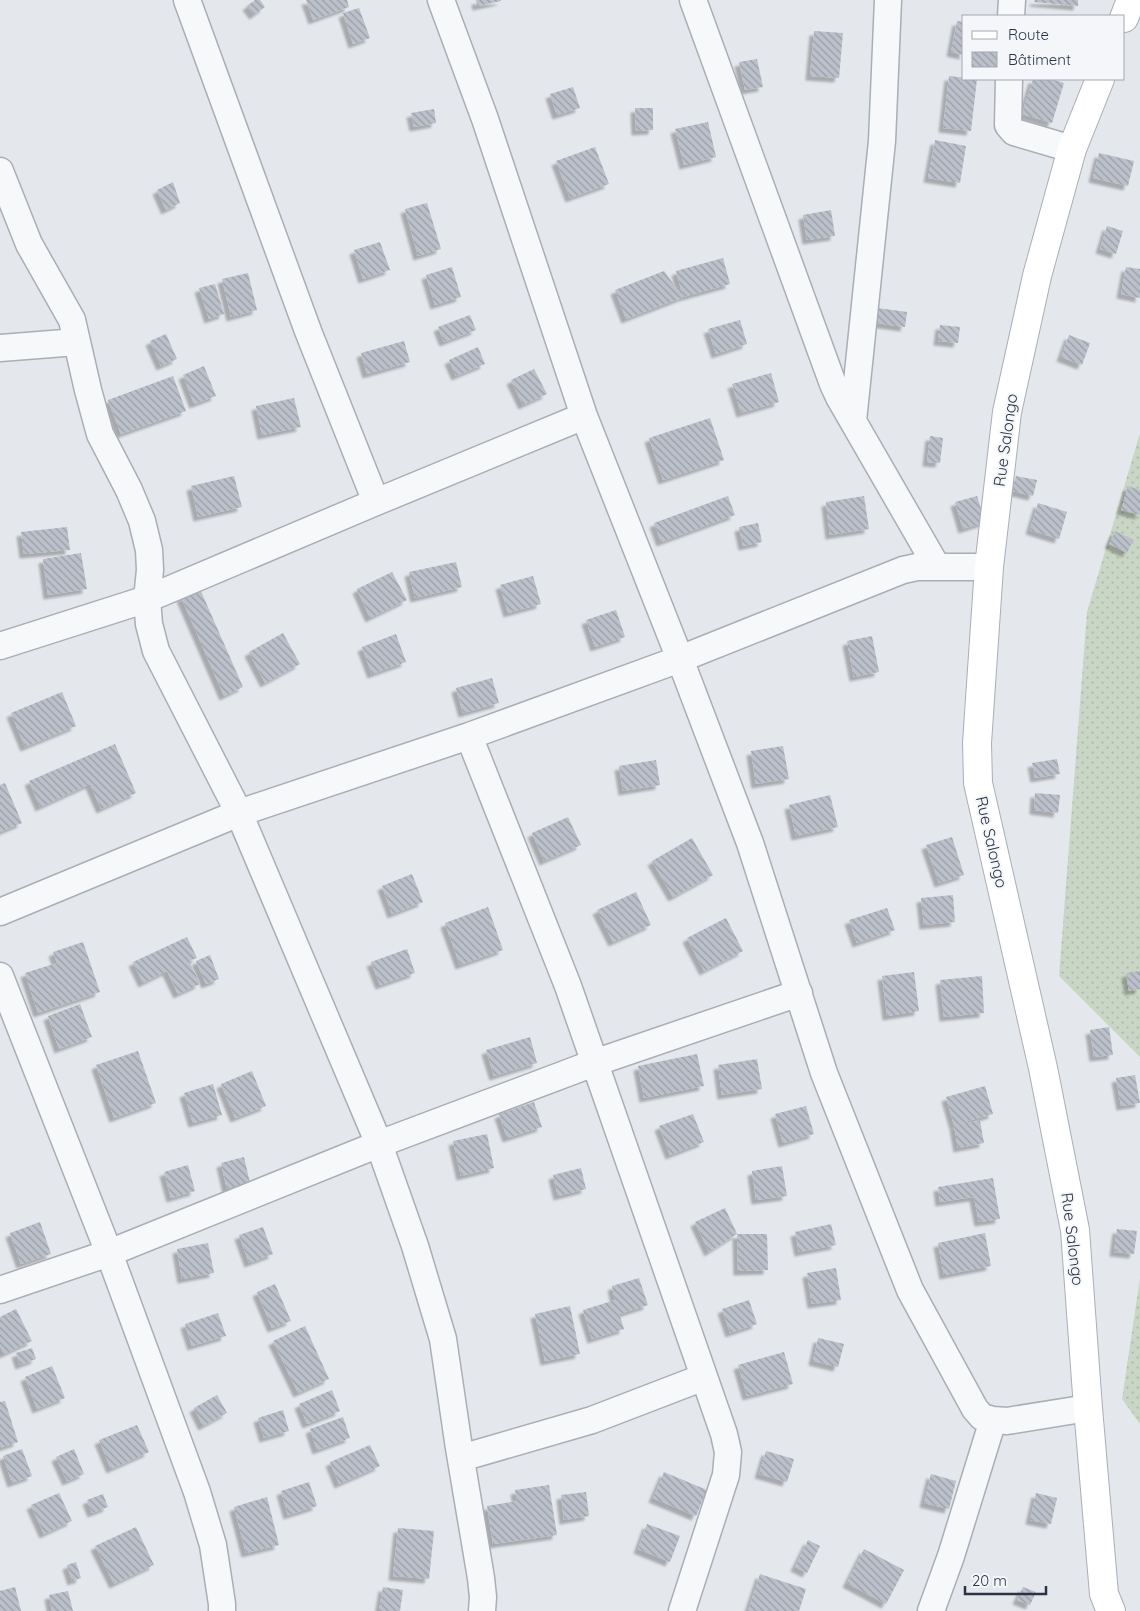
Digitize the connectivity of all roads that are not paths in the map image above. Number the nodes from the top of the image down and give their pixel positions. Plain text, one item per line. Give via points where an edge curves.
1 (187, 0) edge
2 (441, 0) edge
3 (692, 0) edge
4 (888, 0) edge
5 (1012, 0) edge
6 (1131, 0) edge
7 (1011, 15) edge
8 (1125, 15) edge
9 (1009, 80) edge
10 (1100, 80) edge
11 (1072, 149) junction
12 (0, 171) edge
13 (77, 342) junction
14 (0, 348) edge
15 (584, 416) junction
16 (853, 421) junction
17 (376, 502) junction
18 (938, 567) junction
19 (989, 567) junction
20 (147, 598) junction
21 (0, 646) edge
22 (680, 659) junction
23 (469, 736) junction
24 (239, 813) junction
25 (0, 912) edge
26 (0, 976) edge
27 (798, 993) junction
28 (594, 1063) junction
29 (379, 1144) junction
30 (109, 1253) junction
31 (0, 1290) edge
32 (704, 1377) junction
33 (1088, 1408) junction
34 (993, 1420) junction
35 (461, 1458) junction
36 (222, 1611) edge
37 (482, 1611) edge
38 (682, 1611) edge
39 (931, 1611) edge
40 (1111, 1611) edge

1 - 17 street via 308,331
2 - 15 street via 485,119
3 - 16 street via 833,384
4 - 16 street via 882,141
5 - 7 street
6 - 8 street
9 - 11 street via 1008,125 1014,132
10 - 11 street, Rue Salongo
11 - 19 street, Rue Salongo via 1037,276 1007,412
12 - 13 street via 29,244 72,320
13 - 14 street
13 - 20 street via 100,434 142,521 150,570
15 - 17 street
15 - 22 street
16 - 18 street
17 - 20 street
18 - 19 street
18 - 22 street via 903,570
19 - 33 street, Rue Salongo via 977,743 978,783 1043,1068 1075,1230
20 - 21 street
20 - 24 street via 156,651
22 - 23 street
22 - 27 street via 750,843
23 - 24 street
23 - 28 street via 568,986
24 - 25 street
24 - 29 street
26 - 30 street
27 - 28 street
27 - 34 street via 824,1073 910,1290 974,1409 982,1417
28 - 29 street
28 - 32 street
29 - 30 street
29 - 35 street via 440,1324
30 - 31 street
30 - 36 street via 197,1492 213,1545
32 - 35 street via 592,1420
32 - 38 street via 724,1434 728,1452 726,1475
33 - 34 street via 1007,1421
33 - 40 street, Rue Salongo via 1104,1594
34 - 39 street
35 - 37 street via 481,1578

